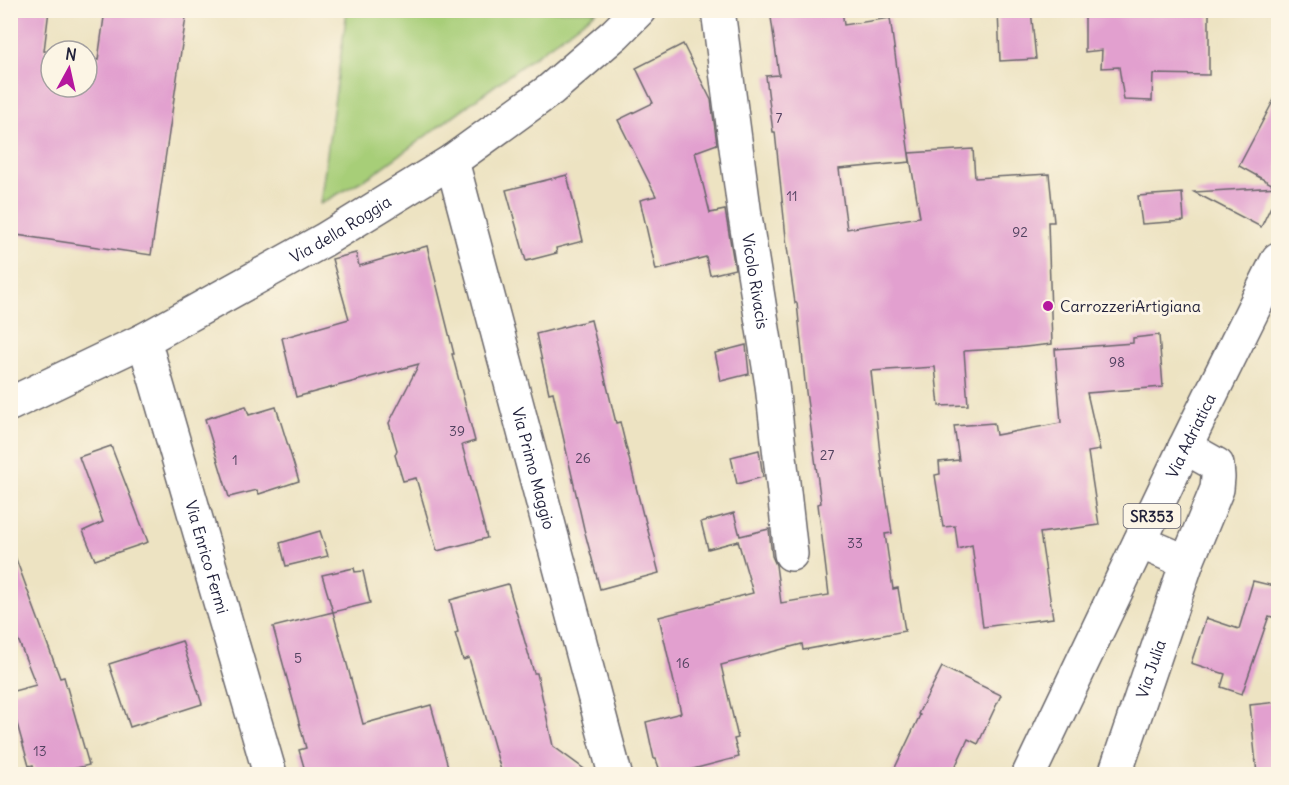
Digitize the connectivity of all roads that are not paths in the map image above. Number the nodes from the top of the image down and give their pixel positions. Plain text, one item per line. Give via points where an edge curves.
1 (639, 10) edge
2 (718, 10) edge
3 (452, 161) junction
4 (1278, 259) edge
5 (144, 340) junction
6 (10, 404) edge
7 (1185, 447) junction
8 (1140, 542) junction
9 (791, 554) dead end
10 (1187, 562) junction
11 (270, 774) edge
12 (615, 774) edge
13 (1029, 774) edge
14 (1115, 774) edge

1 - 3 street, Via della Roggia via 550,90
2 - 9 street, Vicolo Rivacis via 772,386
3 - 5 street, Via della Roggia via 324,240
3 - 12 street, Via Primo Maggio
4 - 7 street, Via Adriatica / SR353
5 - 6 street, Via della Roggia
5 - 11 street, Via Enrico Fermi
7 - 8 street, Via Adriatica / SR353
7 - 10 street, Via Julia via 1217,465 1218,477 1217,489
8 - 10 street
8 - 13 street, Via Adriatica / SR353
10 - 14 street, Via Julia

